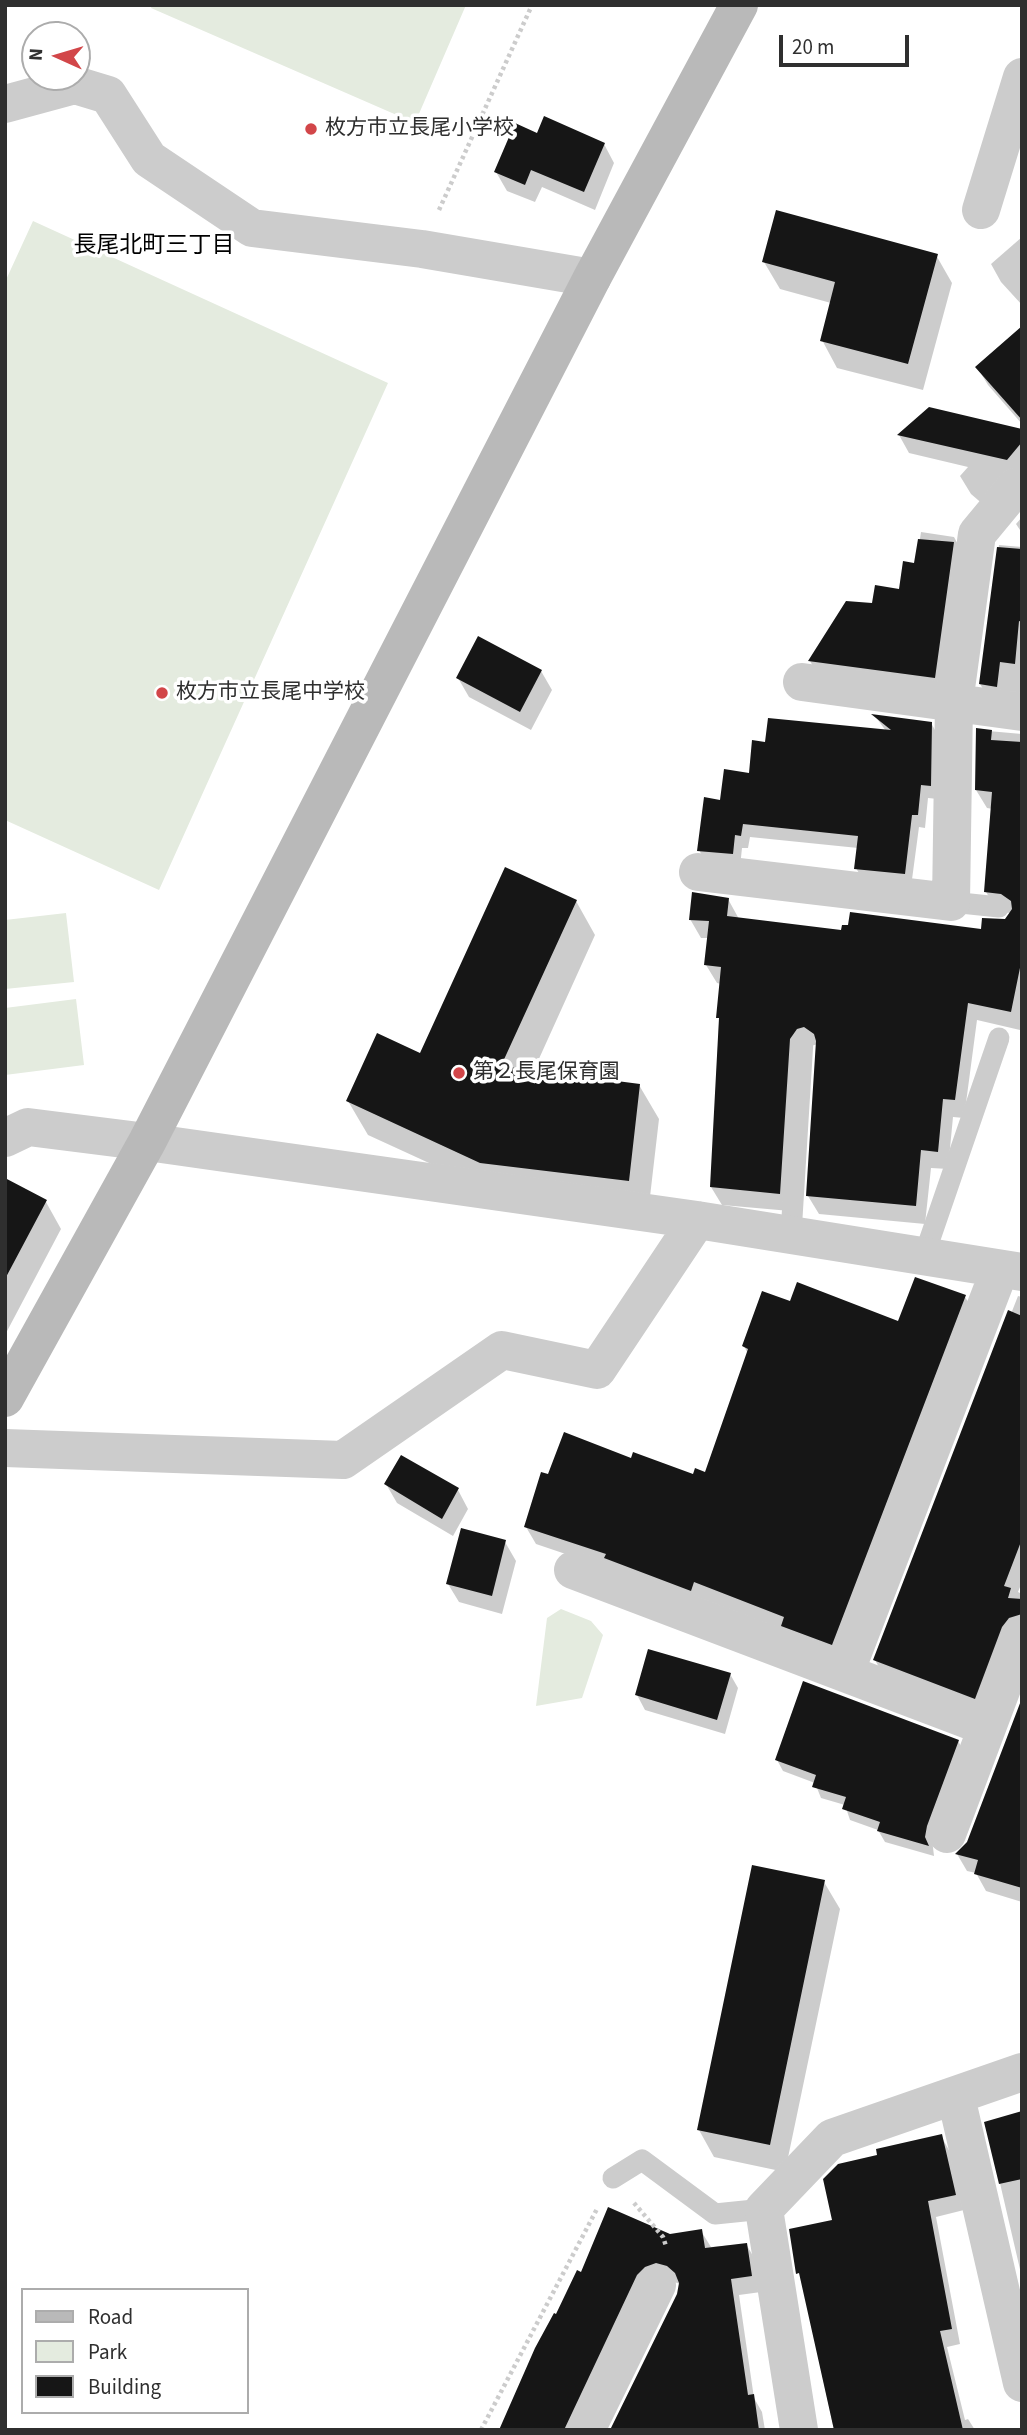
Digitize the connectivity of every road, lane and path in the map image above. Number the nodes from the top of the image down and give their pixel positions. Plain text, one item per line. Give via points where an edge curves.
1 (531, 5) edge
2 (739, 5) edge
3 (1022, 77) edge
4 (5, 104) edge
5 (981, 210) dead end
6 (422, 249) junction
7 (592, 278) junction
8 (1016, 487) dead end
9 (802, 682) dead end
10 (954, 703) junction
11 (1022, 712) edge
12 (698, 872) dead end
13 (951, 902) junction
14 (999, 907) dead end
15 (999, 1038) dead end
16 (803, 1040) dead end
17 (5, 1138) edge
18 (147, 1142) junction
19 (696, 1220) junction
20 (790, 1234) junction
21 (924, 1256) junction
22 (1011, 1270) edge
23 (5, 1398) edge
24 (5, 1448) edge
25 (573, 1570) dead end
26 (1022, 1635) edge
27 (845, 1673) junction
28 (987, 1727) junction
29 (947, 1834) dead end
30 (1022, 2072) edge
31 (956, 2097) junction
32 (613, 2178) junction
33 (764, 2209) junction
34 (657, 2285) joint
35 (1022, 2383) edge
36 (481, 2430) edge
37 (586, 2430) edge
38 (799, 2430) edge

1 - 6 path
2 - 7 street
3 - 5 street
4 - 6 street via 75,85 108,96 149,159 253,229
6 - 7 street
7 - 18 street
8 - 10 street via 977,534
9 - 10 street
10 - 11 street
10 - 13 street
12 - 13 street
13 - 14 lane
15 - 21 lane
16 - 20 lane
17 - 18 street via 28,1127
18 - 19 street
18 - 23 street
19 - 20 street
19 - 24 street via 597,1370 502,1350 343,1460
20 - 21 street
21 - 22 street
22 - 27 street
25 - 27 street
26 - 28 street
27 - 28 street
28 - 29 street
30 - 31 street
31 - 33 street via 832,2138
31 - 35 street
32 - 33 lane via 642,2160 715,2214
32 - 34 path via 663,2236 670,2263
32 - 36 path
33 - 38 street
34 - 37 street

